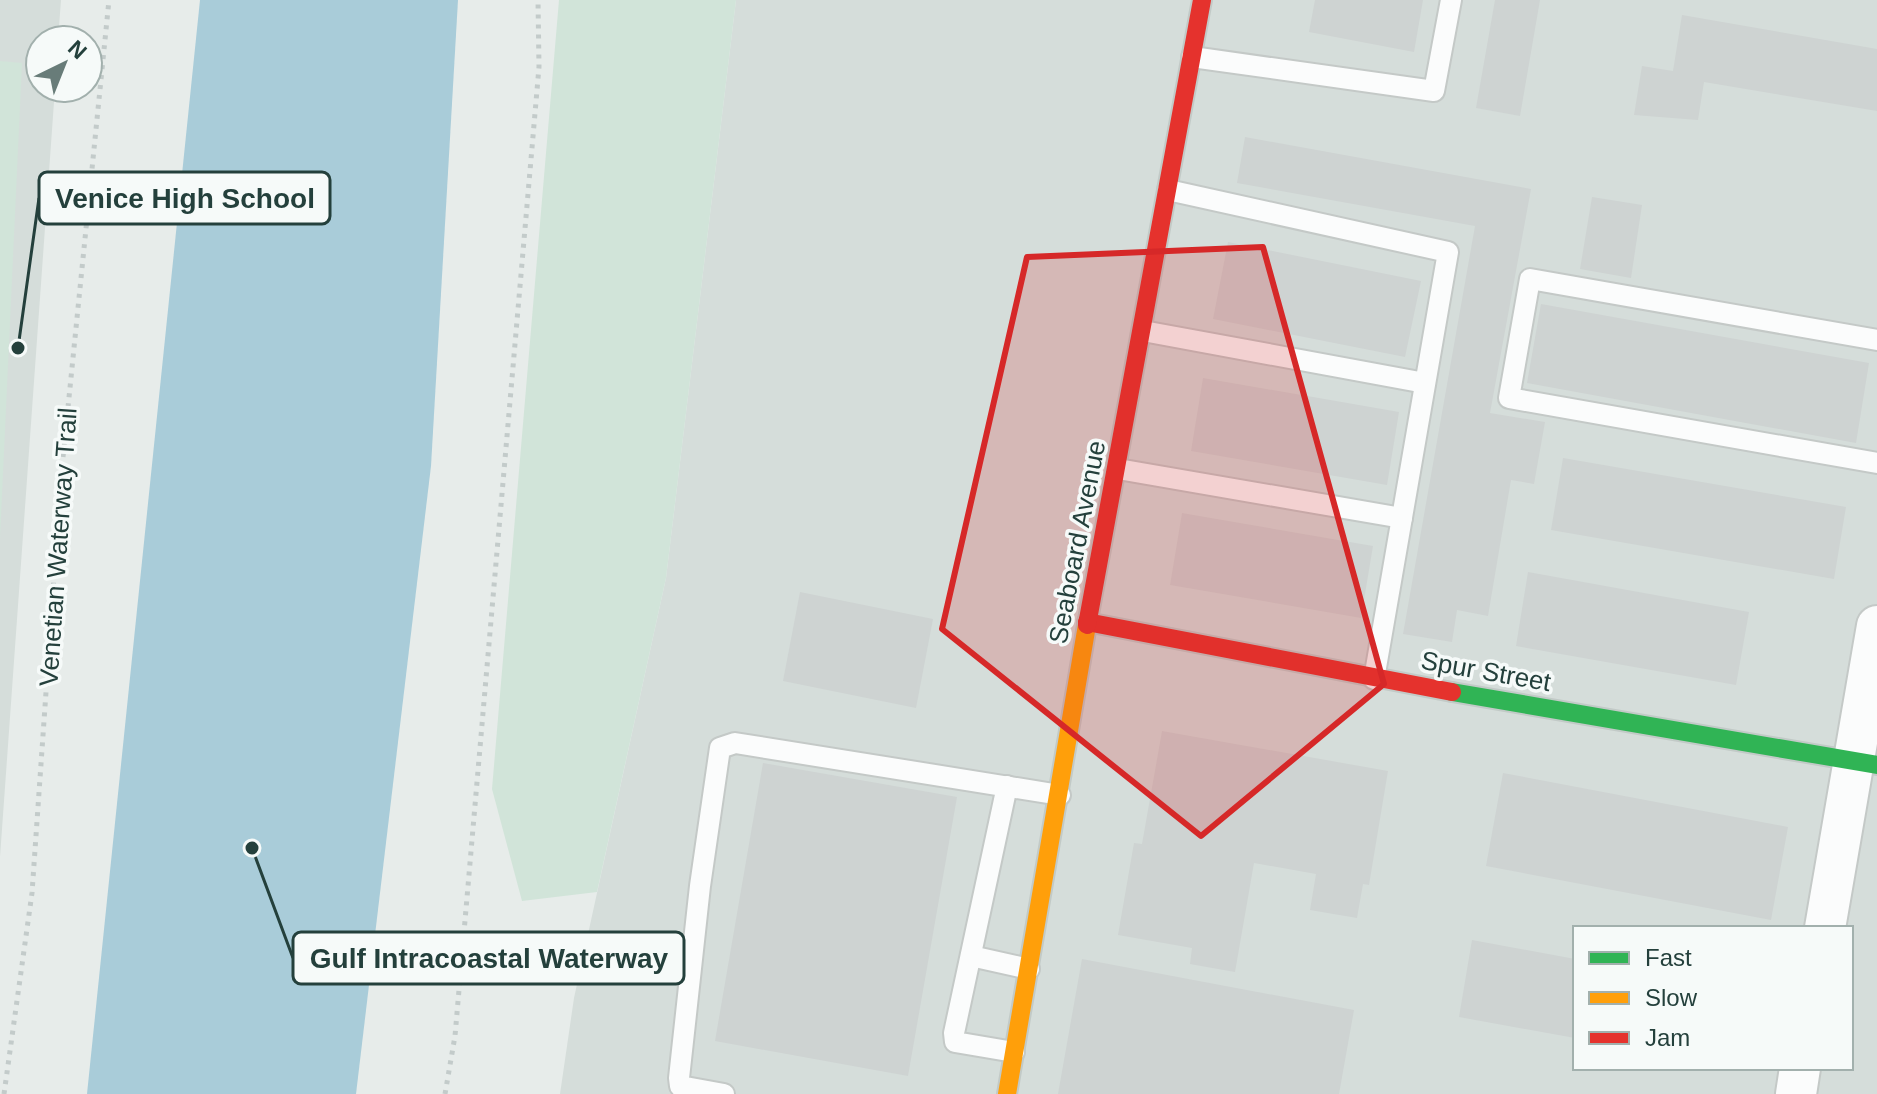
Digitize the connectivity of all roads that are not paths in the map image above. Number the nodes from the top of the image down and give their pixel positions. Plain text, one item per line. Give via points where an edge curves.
1 (1202, 0) edge
2 (1451, 0) edge
3 (1192, 57) junction
4 (1168, 190) junction
5 (1143, 331) junction
6 (1877, 340) edge
7 (1425, 383) junction
8 (1877, 463) edge
9 (1118, 469) junction
10 (1402, 518) junction
11 (1087, 622) junction
12 (1877, 626) edge
13 (1374, 679) junction
14 (1866, 762) edge
15 (1007, 786) junction
16 (1060, 795) junction
17 (1825, 926) edge
18 (971, 956) junction
19 (1029, 969) junction
20 (1014, 1052) junction
21 (1800, 1070) edge
22 (724, 1094) edge
23 (1007, 1094) edge
24 (1796, 1094) edge

1 - 3 street, Seaboard Avenue
2 - 3 lane via 1434,91
3 - 4 street, Seaboard Avenue
4 - 5 street, Seaboard Avenue
4 - 7 lane via 1448,252
5 - 7 lane
5 - 9 street, Seaboard Avenue
6 - 8 lane via 1530,279 1509,398
7 - 10 lane
9 - 10 lane
9 - 11 street, Seaboard Avenue
10 - 13 lane
11 - 13 street, Spur Street
11 - 16 street, Seaboard Avenue
12 - 14 street
13 - 14 street, Spur Street
14 - 17 street
15 - 16 lane
15 - 18 lane
15 - 22 lane via 735,743 720,748 679,1078 680,1086
16 - 19 street, Seaboard Avenue
18 - 19 lane
18 - 20 lane via 955,1042
19 - 20 street, Seaboard Avenue
20 - 23 street, Seaboard Avenue
21 - 24 street

